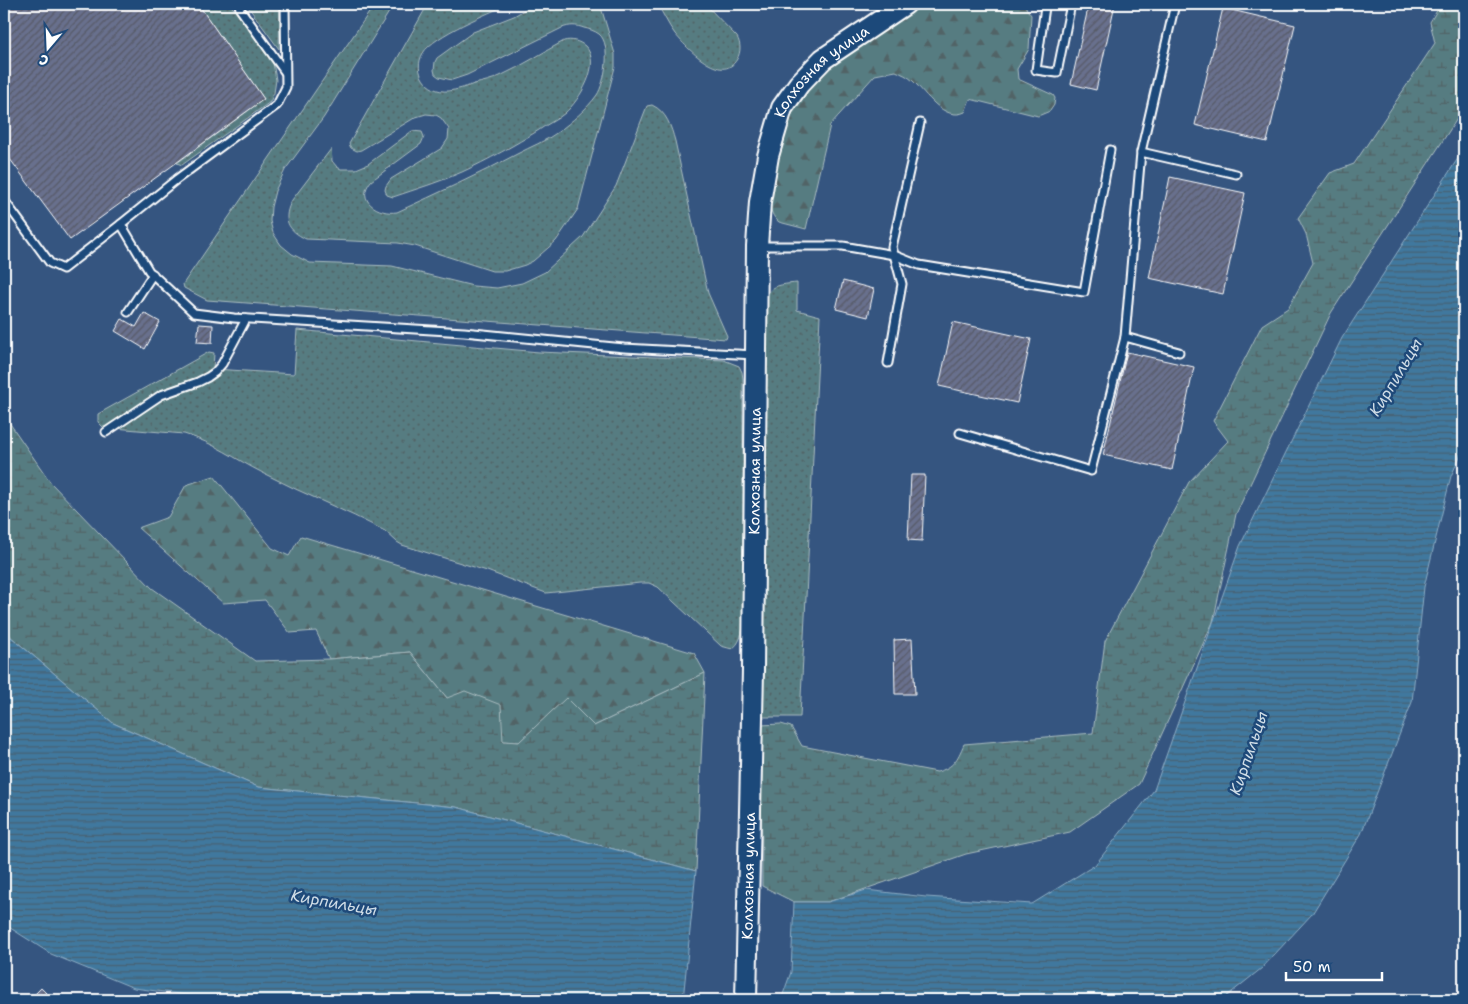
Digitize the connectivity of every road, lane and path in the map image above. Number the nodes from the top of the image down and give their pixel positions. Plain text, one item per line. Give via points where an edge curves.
1 (239, 4) edge
2 (285, 4) edge
3 (905, 4) edge
4 (1047, 4) edge
5 (1071, 4) edge
6 (1175, 4) edge
7 (285, 72) junction
8 (920, 123) dead end
9 (1110, 150) dead end
10 (1141, 152) junction
11 (1236, 174) dead end
12 (4, 200) edge
13 (121, 224) junction
14 (757, 246) junction
15 (894, 256) junction
16 (153, 274) junction
17 (128, 312) dead end
18 (246, 319) junction
19 (1125, 337) junction
20 (1179, 352) dead end
21 (756, 355) junction
22 (888, 363) dead end
23 (106, 432) dead end
24 (960, 433) dead end
25 (746, 1000) edge

1 - 7 lane
2 - 7 lane
3 - 14 main road, Колхозная улица via 823,59 782,108 768,156
4 - 5 lane via 1036,70 1057,74
6 - 10 lane
7 - 13 lane via 286,87 277,105
8 - 15 lane via 892,247
9 - 15 lane via 1084,292 919,265
10 - 11 lane
10 - 19 lane
12 - 13 lane via 50,263 63,269
13 - 16 lane
14 - 15 lane via 844,246
14 - 21 main road, Колхозная улица
15 - 22 lane via 902,284
16 - 17 lane
16 - 18 lane via 194,313
18 - 21 lane
18 - 23 lane via 216,372 161,395
19 - 20 lane
19 - 24 lane via 1091,471
21 - 25 main road, Колхозная улица via 754,670

